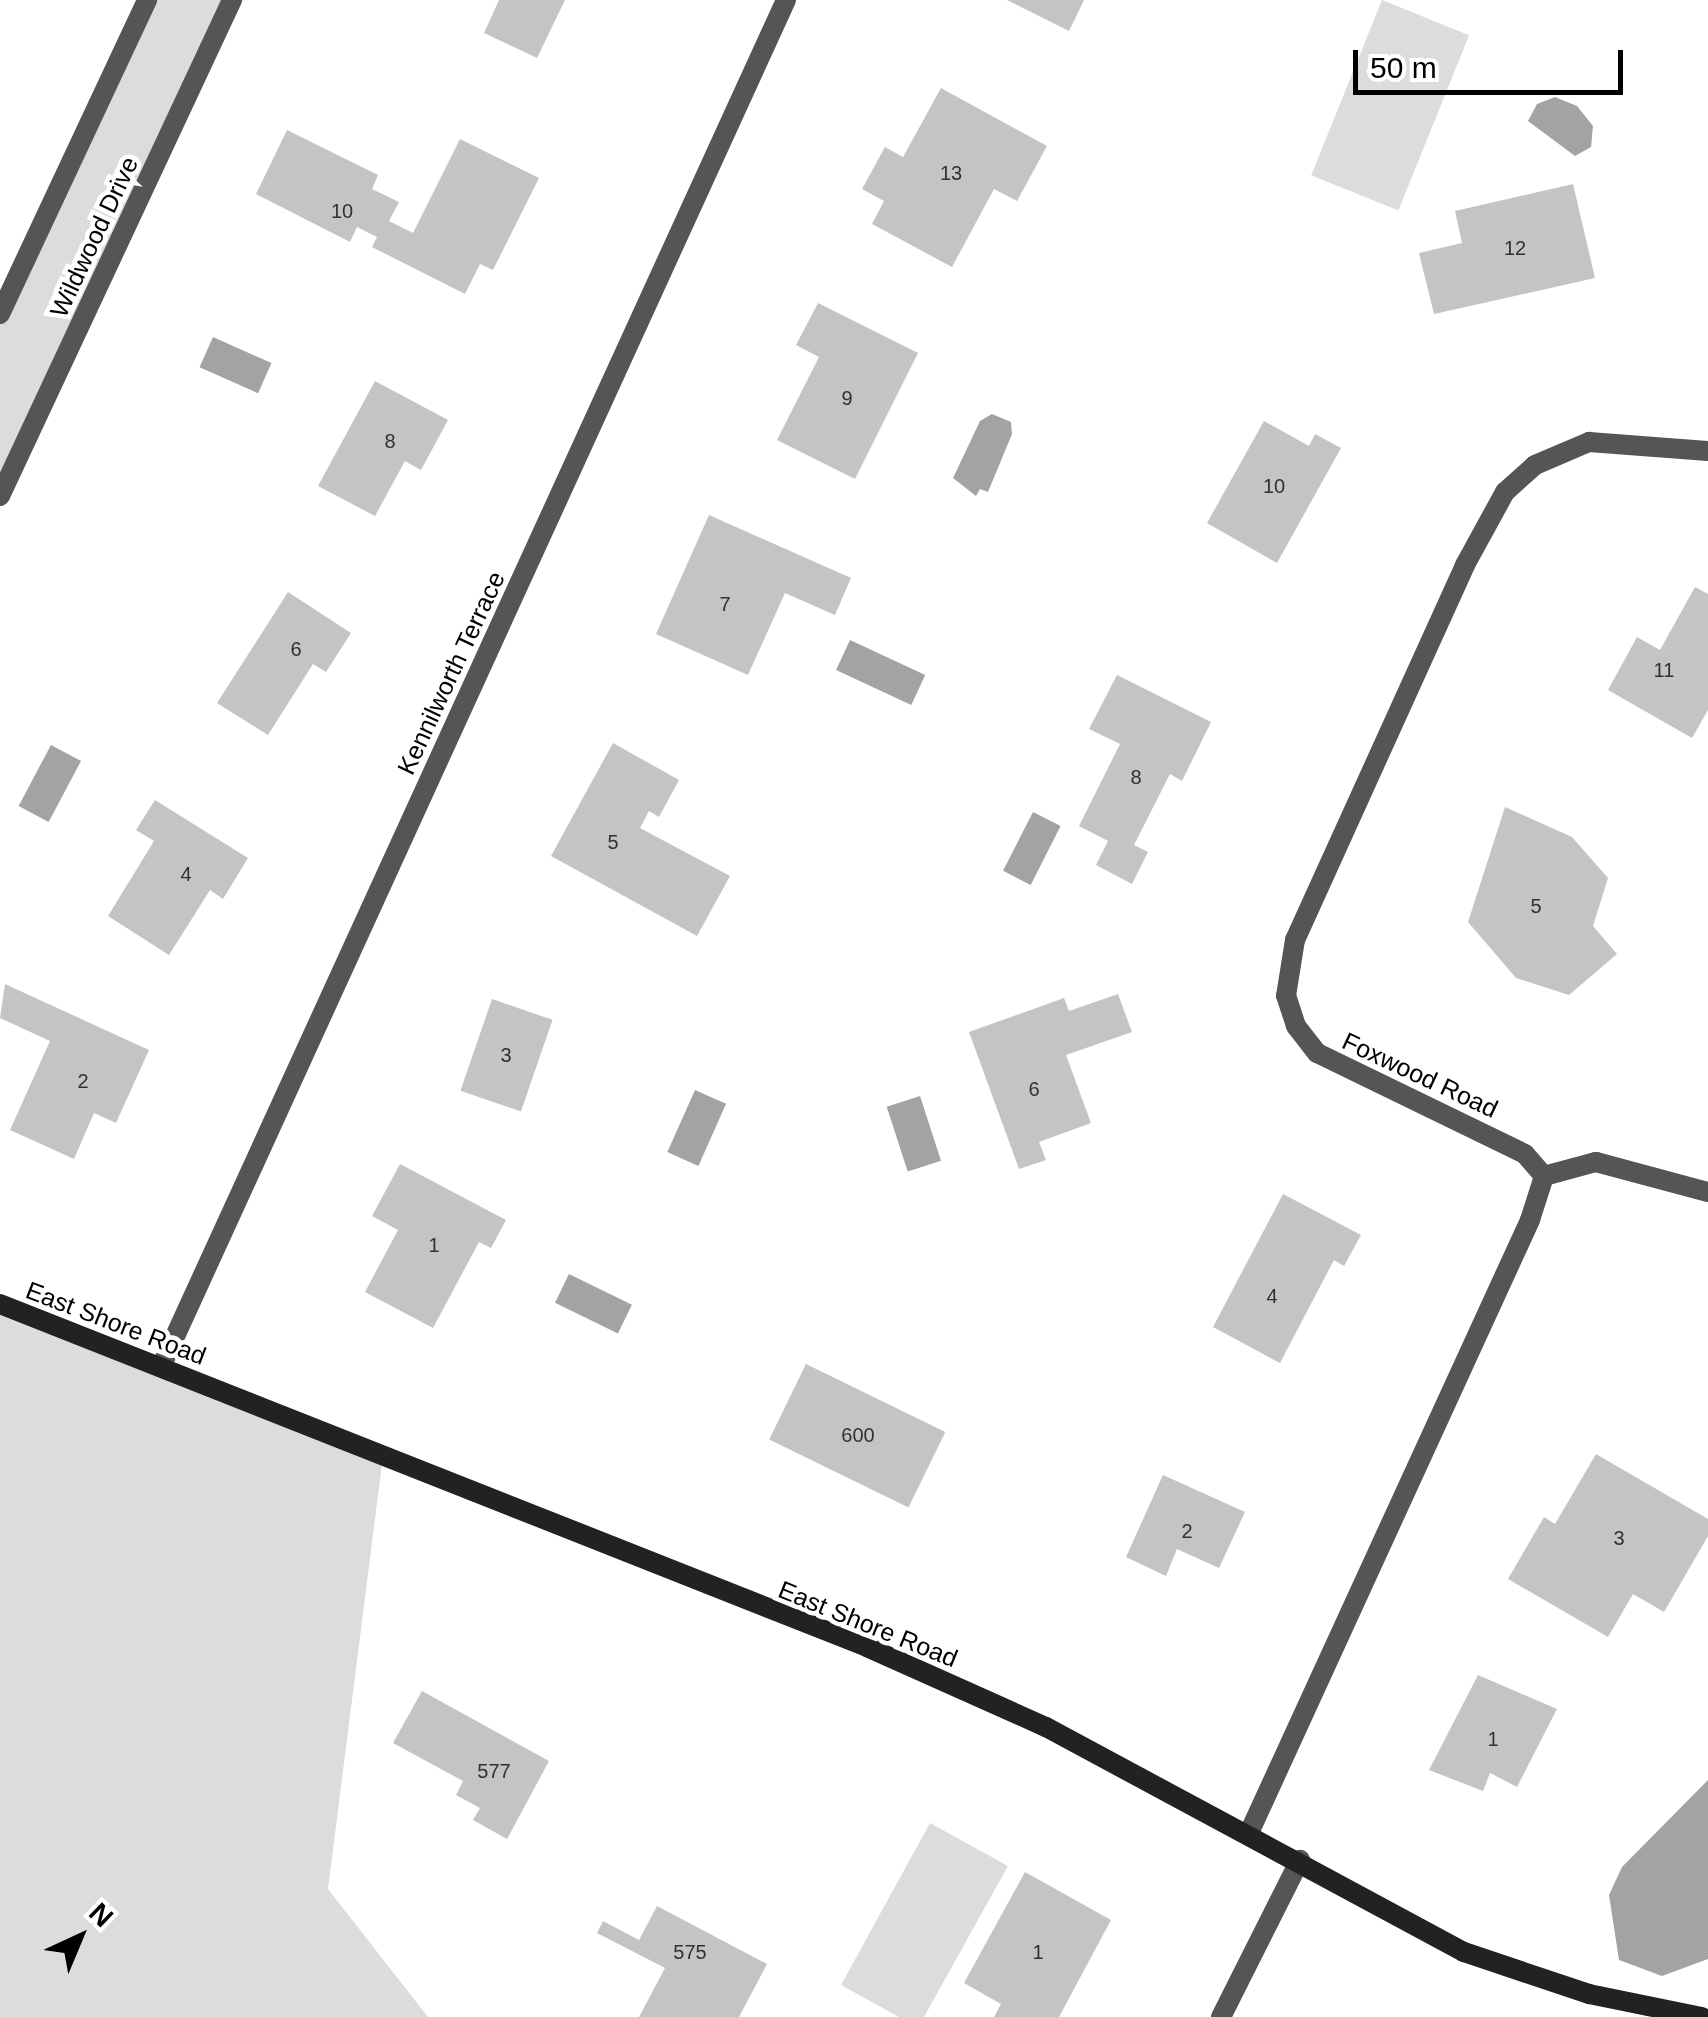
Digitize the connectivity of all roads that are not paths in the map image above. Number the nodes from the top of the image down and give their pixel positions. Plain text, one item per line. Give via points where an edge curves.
1 (147, 0) edge
2 (232, 0) edge
3 (786, 0) edge
4 (0, 314) edge
5 (1708, 451) edge
6 (0, 496) edge
7 (1544, 1176) junction
8 (1708, 1192) edge
9 (0, 1304) edge
10 (161, 1367) junction
11 (1249, 1833) junction
12 (1300, 1860) junction
13 (1222, 2017) edge
14 (1702, 2017) edge

1 - 4 street, Wildwood Drive
2 - 6 street, Wildwood Drive
3 - 10 street, Kennilworth Terrace
5 - 7 street, Foxwood Road via 1589,442 1534,466 1506,492 1465,565 1288,967 1286,996 1296,1026 1316,1053 1525,1154
7 - 8 street via 1596,1162
7 - 11 street via 1530,1220
9 - 10 main road, East Shore Road
10 - 11 main road, East Shore Road via 867,1647 1046,1727
11 - 12 main road, East Shore Road
12 - 13 street
12 - 14 main road, East Shore Road via 1464,1952 1589,1994

